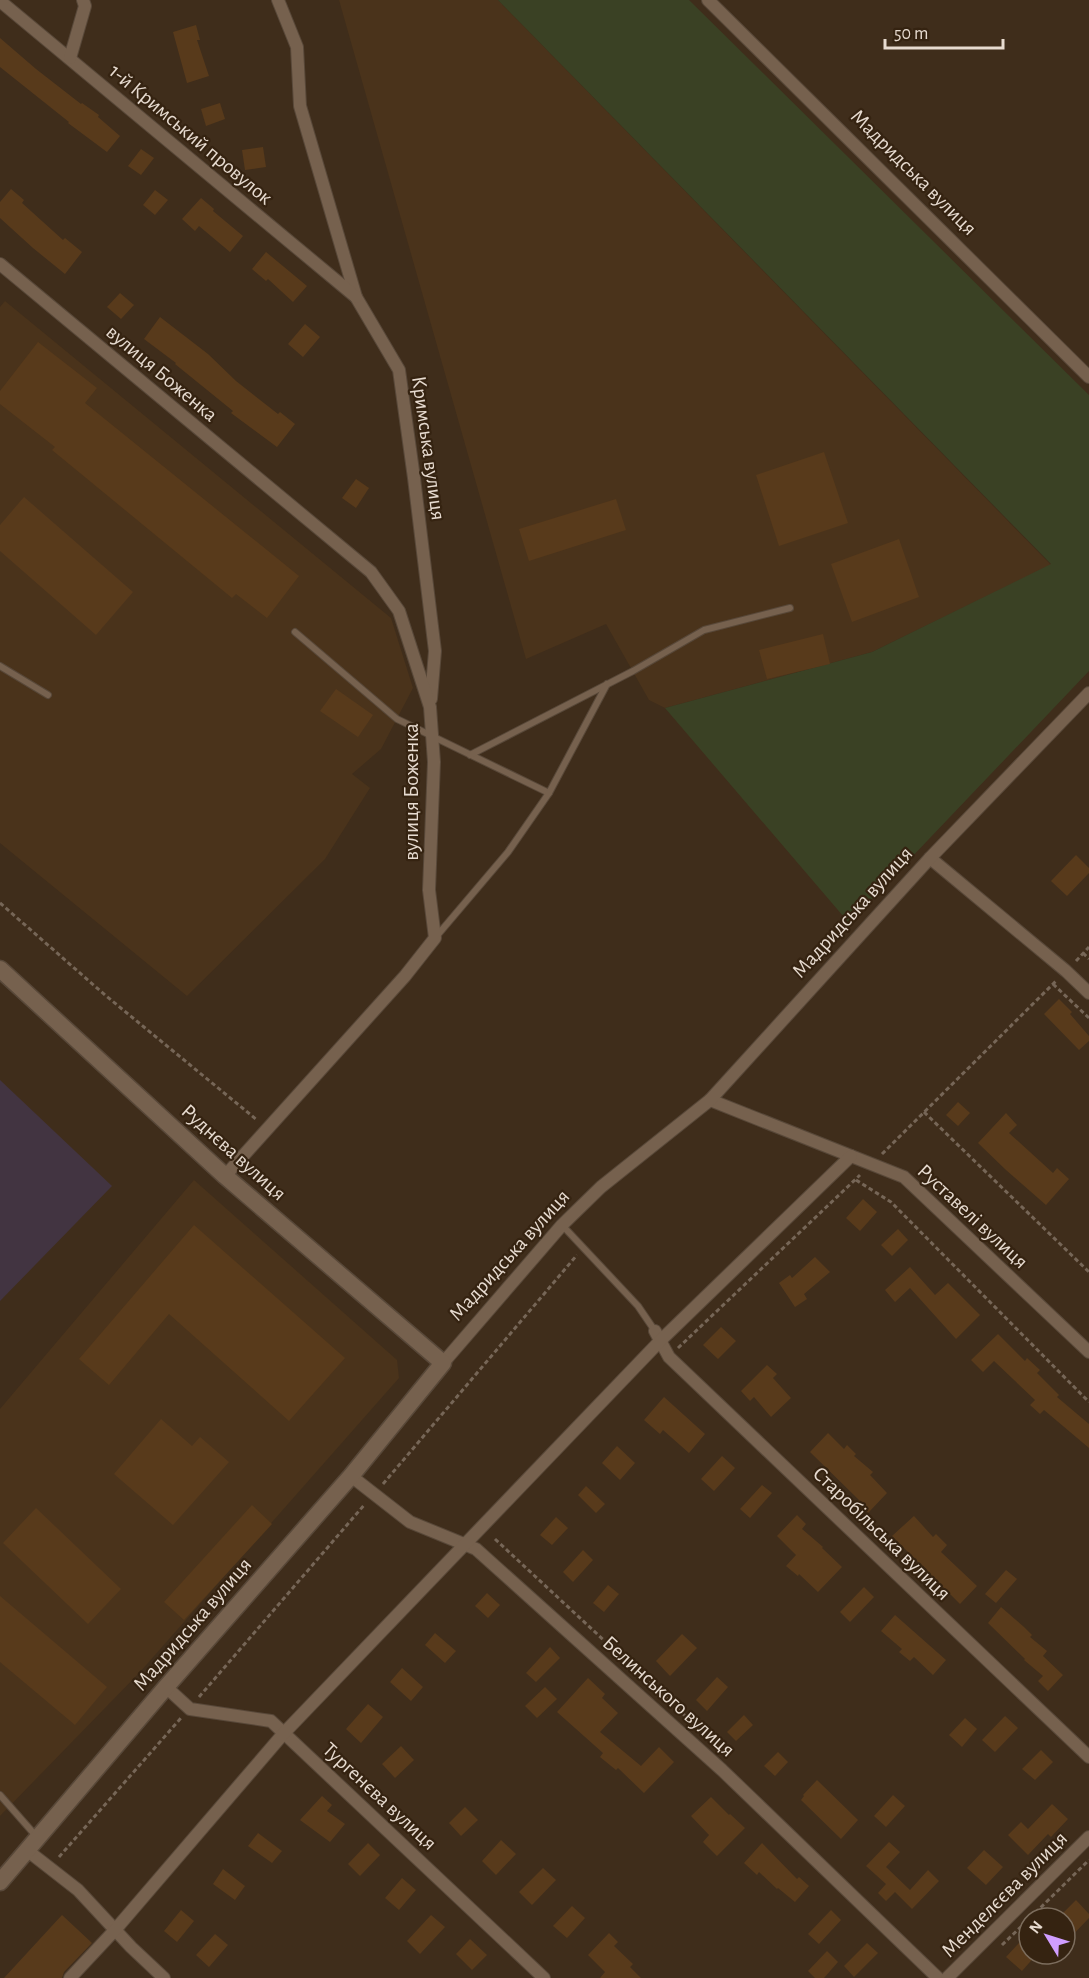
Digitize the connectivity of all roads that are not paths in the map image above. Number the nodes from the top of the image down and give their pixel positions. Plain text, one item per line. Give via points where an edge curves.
1 (83, 0) edge
2 (279, 0) edge
3 (708, 0) edge
4 (0, 1) edge
5 (70, 58) junction
6 (0, 264) edge
7 (356, 297) junction
8 (1089, 377) edge
9 (790, 608) dead end
10 (295, 632) dead end
11 (0, 666) edge
12 (607, 684) junction
13 (1089, 693) edge
14 (48, 696) dead end
15 (430, 707) junction
16 (433, 737) junction
17 (470, 755) junction
18 (549, 793) junction
19 (930, 858) junction
20 (435, 938) junction
21 (0, 969) edge
22 (1089, 993) edge
23 (710, 1100) junction
24 (851, 1156) junction
25 (225, 1176) junction
26 (562, 1225) junction
27 (657, 1336) junction
28 (1089, 1352) edge
29 (443, 1363) junction
30 (351, 1476) junction
31 (466, 1545) junction
32 (166, 1688) junction
33 (284, 1733) junction
34 (1089, 1758) edge
35 (0, 1795) edge
36 (1089, 1837) edge
37 (33, 1845) junction
38 (0, 1882) edge
39 (115, 1930) junction
40 (70, 1978) edge
41 (164, 1978) edge
42 (544, 1978) edge
43 (938, 1978) edge
44 (947, 1978) edge

1 - 5 street via 85,6
2 - 7 street, Кримська вулиця via 297,47 300,106
3 - 8 street, Мадридська вулиця
4 - 5 street, 1-й Кримський провулок
5 - 7 street, 1-й Кримський провулок
6 - 15 street, вулиця Боженка via 370,572 399,611
7 - 15 street, Кримська вулиця via 399,370 435,651
9 - 12 lane via 704,630
10 - 16 lane via 397,719
11 - 14 lane
12 - 17 lane
12 - 18 lane
13 - 19 street, Мадридська вулиця
15 - 16 street, вулиця Боженка
16 - 17 lane
16 - 20 street, вулиця Боженка via 429,891
17 - 18 lane
18 - 20 lane via 508,852
19 - 22 street
19 - 23 street, Мадридська вулиця
20 - 25 street
21 - 25 street, Руднєва вулиця
23 - 24 street, Руставелі вулиця
23 - 26 street, Мадридська вулиця via 601,1187
24 - 27 street
24 - 28 street, Руставелі вулиця via 904,1177
25 - 29 street, Руднєва вулиця
26 - 27 lane via 638,1306
26 - 29 street, Мадридська вулиця
27 - 31 street
27 - 34 street, Старобільська вулиця via 669,1357
29 - 30 street, Мадридська вулиця
30 - 31 street, Белинського вулиця via 410,1522
30 - 32 street, Мадридська вулиця
31 - 33 street
31 - 43 street, Белинського вулиця via 485,1556 722,1770
32 - 33 street, Тургенєва вулиця via 190,1709 271,1721
32 - 37 street, Мадридська вулиця
33 - 39 street
33 - 42 street, Тургенєва вулиця
35 - 37 lane
36 - 44 street, Менделєєва вулиця
37 - 38 street, Мадридська вулиця
37 - 39 street via 50,1867
39 - 40 street
39 - 41 street

